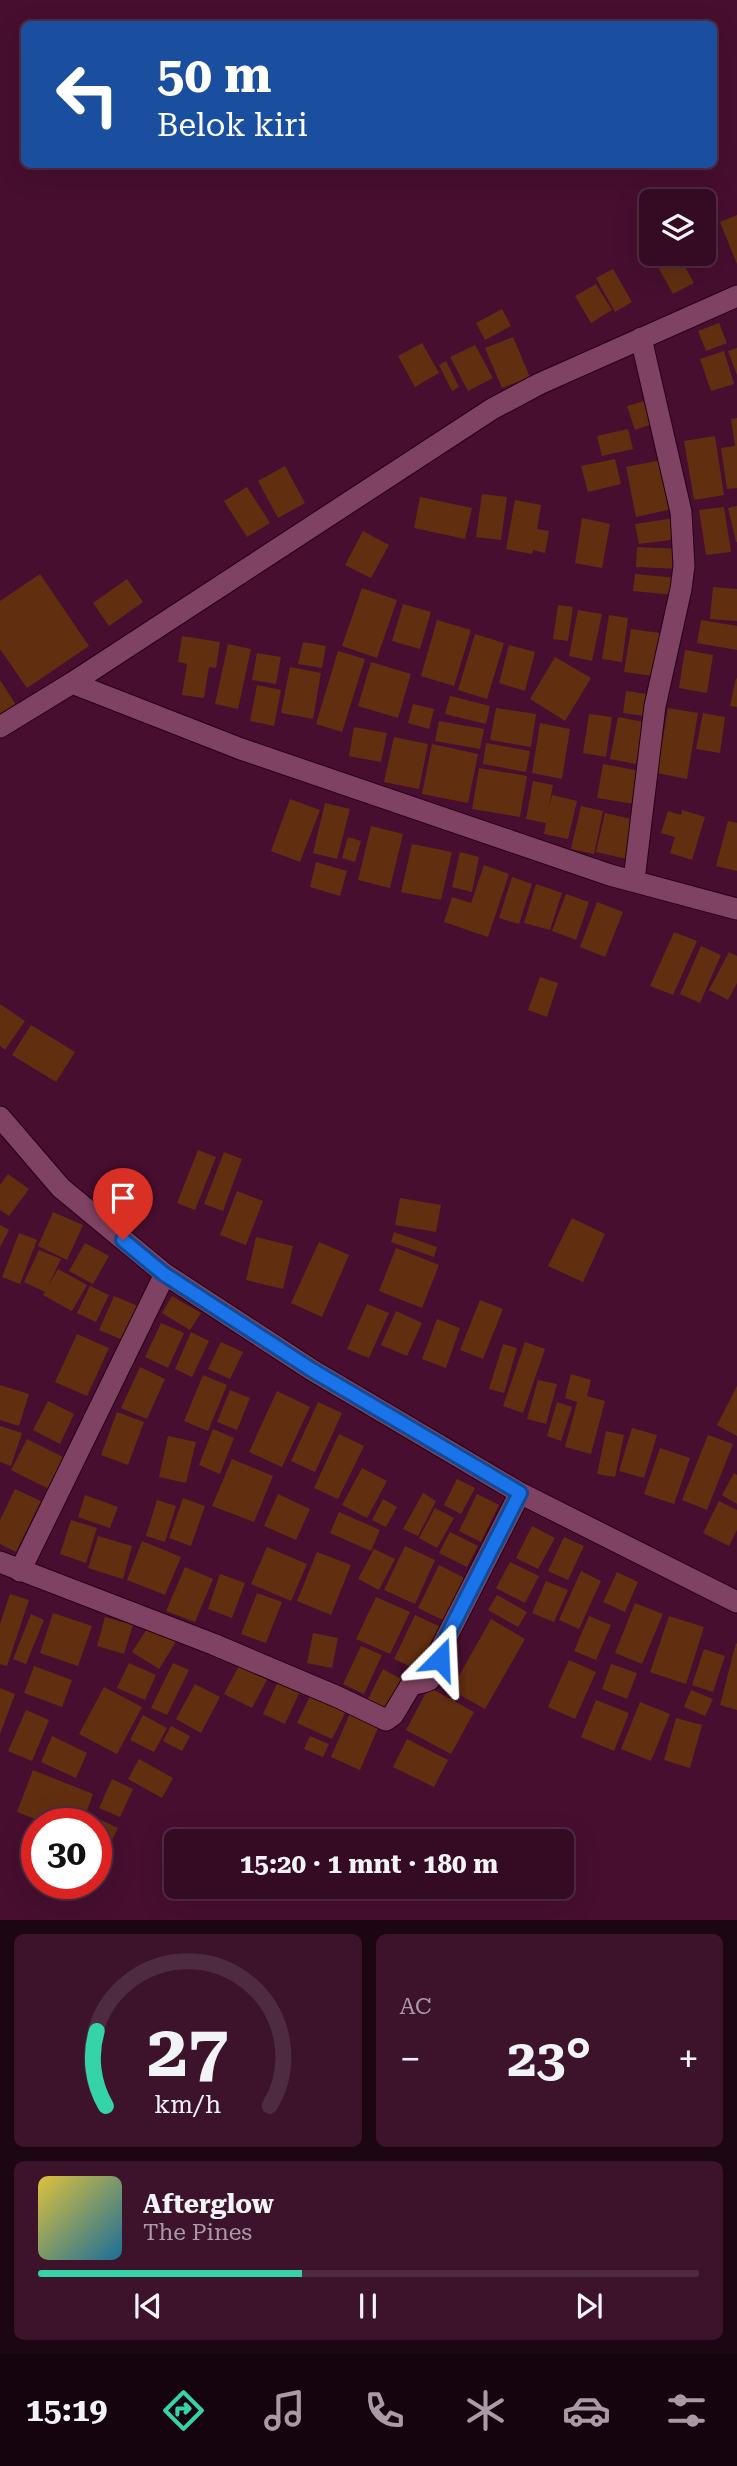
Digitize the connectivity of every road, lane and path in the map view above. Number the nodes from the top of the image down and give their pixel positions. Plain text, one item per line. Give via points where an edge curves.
1 (737, 296) edge
2 (641, 338) junction
3 (72, 683) junction
4 (0, 727) edge
5 (634, 880) junction
6 (737, 909) edge
7 (0, 1116) edge
8 (164, 1274) junction
9 (520, 1493) junction
10 (0, 1563) edge
11 (20, 1571) junction
12 (737, 1602) edge

1 - 2 street
2 - 3 street via 492,408
2 - 5 street via 681,513 684,556 656,706
3 - 4 street
3 - 5 street via 241,749
5 - 6 street
7 - 8 street via 61,1188
8 - 9 street via 312,1370
8 - 11 street
9 - 11 street via 440,1650 432,1676 411,1685 386,1720 213,1644
9 - 12 street
10 - 11 street

